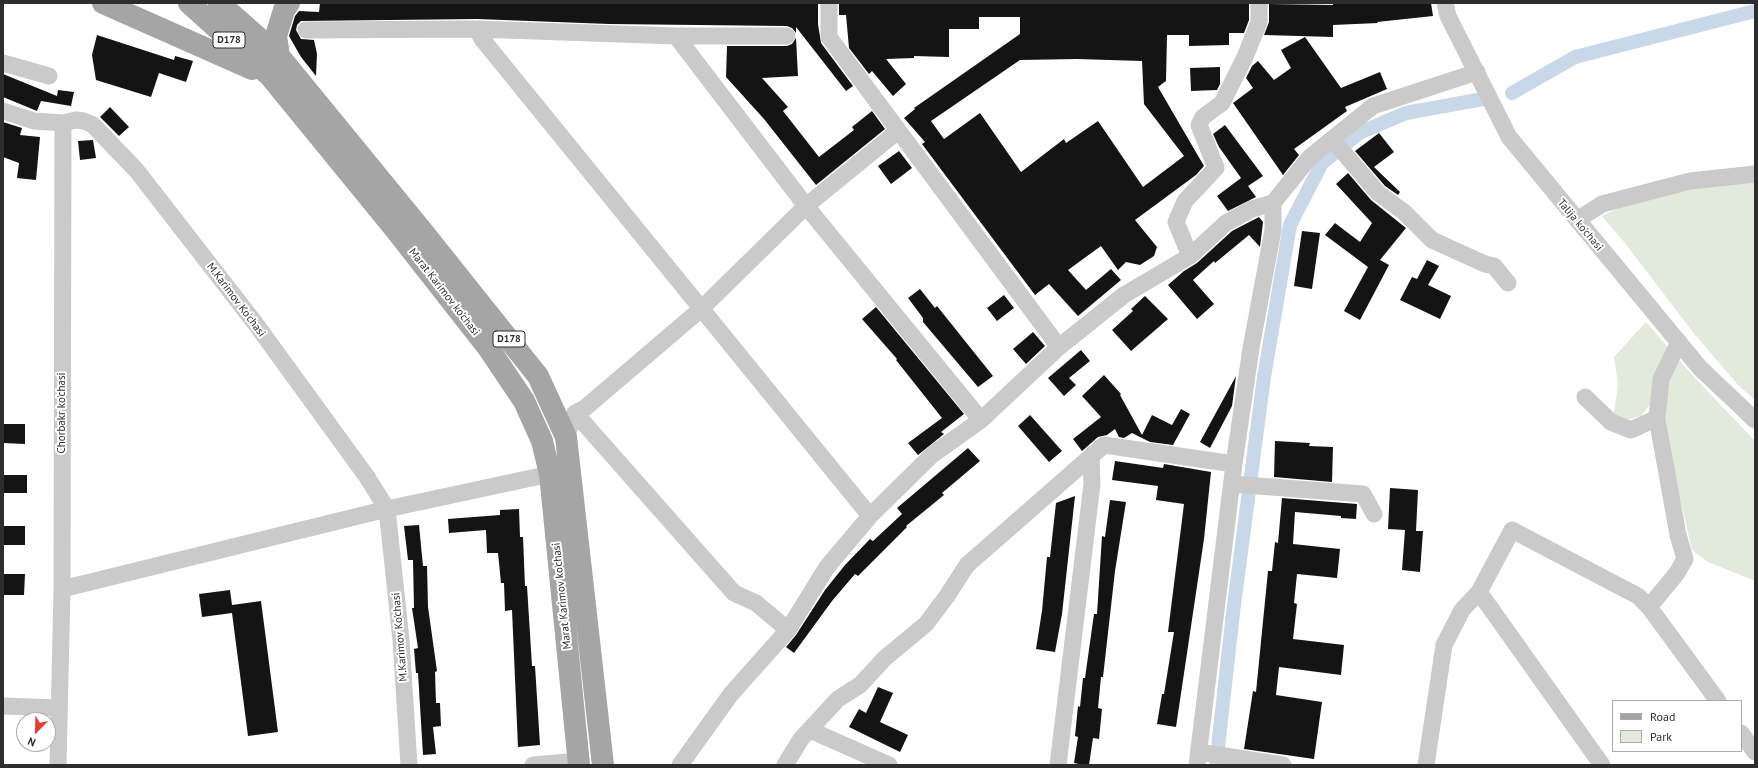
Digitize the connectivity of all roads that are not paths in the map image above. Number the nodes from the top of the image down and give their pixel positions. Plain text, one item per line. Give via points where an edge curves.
1 (103, 3) edge
2 (189, 3) edge
3 (219, 3) edge
4 (289, 3) edge
5 (829, 3) edge
6 (1259, 3) edge
7 (1445, 3) edge
8 (477, 29) junction
9 (306, 30) dead end
10 (676, 36) junction
11 (787, 36) dead end
12 (279, 56) junction
13 (3, 63) edge
14 (1476, 72) junction
15 (49, 76) dead end
16 (270, 76) junction
17 (3, 111) edge
18 (62, 123) junction
19 (898, 131) junction
20 (1332, 139) junction
21 (1755, 174) edge
22 (1273, 203) junction
23 (806, 206) junction
24 (1577, 220) junction
25 (1190, 256) junction
26 (1508, 283) dead end
27 (701, 309) junction
28 (1679, 342) junction
29 (1059, 347) junction
30 (1585, 397) dead end
31 (575, 413) junction
32 (1657, 418) junction
33 (981, 420) junction
34 (1755, 420) edge
35 (566, 437) junction
36 (1091, 457) junction
37 (1234, 464) junction
38 (550, 474) junction
39 (1232, 484) junction
40 (387, 509) junction
41 (1374, 514) dead end
42 (870, 516) junction
43 (62, 589) junction
44 (1479, 592) junction
45 (1649, 607) junction
46 (788, 630) junction
47 (1717, 700) edge
48 (3, 706) edge
49 (59, 708) junction
50 (810, 730) junction
51 (1742, 733) edge
52 (1755, 752) edge
53 (1198, 759) edge
54 (579, 763) edge
55 (58, 765) edge
56 (409, 765) edge
57 (533, 765) edge
58 (602, 765) edge
59 (680, 765) edge
60 (785, 765) edge
61 (889, 765) edge
62 (1058, 765) edge
63 (1283, 765) edge
64 (1426, 765) edge
65 (1602, 765) edge

1 - 16 main road
2 - 16 main road, Marat Karimov ko'chasi / D178
3 - 12 main road, Marat Karimov ko'chasi / D178
4 - 12 main road via 284,10 276,36
5 - 19 street via 830,37
6 - 25 street via 1259,22 1245,57 1222,103 1203,117 1199,125 1216,168 1185,201 1176,222
7 - 14 street, Talija ko'chasi via 1448,16
8 - 9 street
8 - 10 street
8 - 27 street via 482,39
10 - 11 street
10 - 23 street
12 - 35 main road, Marat Karimov ko'chasi / D178 via 538,376
13 - 15 street
14 - 20 street via 1373,106
14 - 24 street, Talija ko'chasi via 1509,137
16 - 38 main road, Marat Karimov ko'chasi / D178 via 489,349 524,401 542,441
17 - 18 street via 34,120
18 - 40 street, M.Karimov Ko'chasi via 76,120 93,125 137,171 255,323 367,477
18 - 43 street, Chorbakr ko'chasi
19 - 23 street
19 - 29 street
20 - 22 street via 1310,158
20 - 26 street via 1378,193 1404,212 1432,240 1494,266
21 - 24 street via 1690,181 1602,204
22 - 25 street via 1226,223
22 - 37 street via 1274,230 1251,348
23 - 27 street
23 - 33 street
24 - 28 street, Talija ko'chasi
25 - 29 street via 1124,295
27 - 31 street via 585,408
27 - 42 street
28 - 32 street via 1660,379
28 - 34 street, Talija ko'chasi via 1700,368
29 - 33 street
30 - 32 street via 1611,422 1631,430
31 - 35 street
31 - 46 street via 734,594 756,603
32 - 45 street via 1678,535 1685,559
33 - 42 street via 932,455
35 - 58 main road, Marat Karimov ko'chasi / D178
36 - 37 street via 1104,445
36 - 50 street via 967,564 926,624 885,658 860,685 838,699
36 - 62 street via 1092,484
37 - 39 street
38 - 40 street
38 - 54 main road, Marat Karimov ko'chasi / D178
39 - 41 street via 1363,494
39 - 53 street
40 - 43 street
40 - 56 street, M.Karimov Ko'chasi via 401,640
42 - 46 street via 828,568
43 - 49 street, Chorbakr ko'chasi
44 - 45 street via 1512,530 1638,596
44 - 64 street via 1462,610 1444,645
44 - 65 street
45 - 47 street
46 - 59 street via 731,694
48 - 49 street
49 - 55 street, Chorbakr ko'chasi
50 - 60 street via 801,739
50 - 61 street
51 - 52 street
53 - 63 street
54 - 57 street

